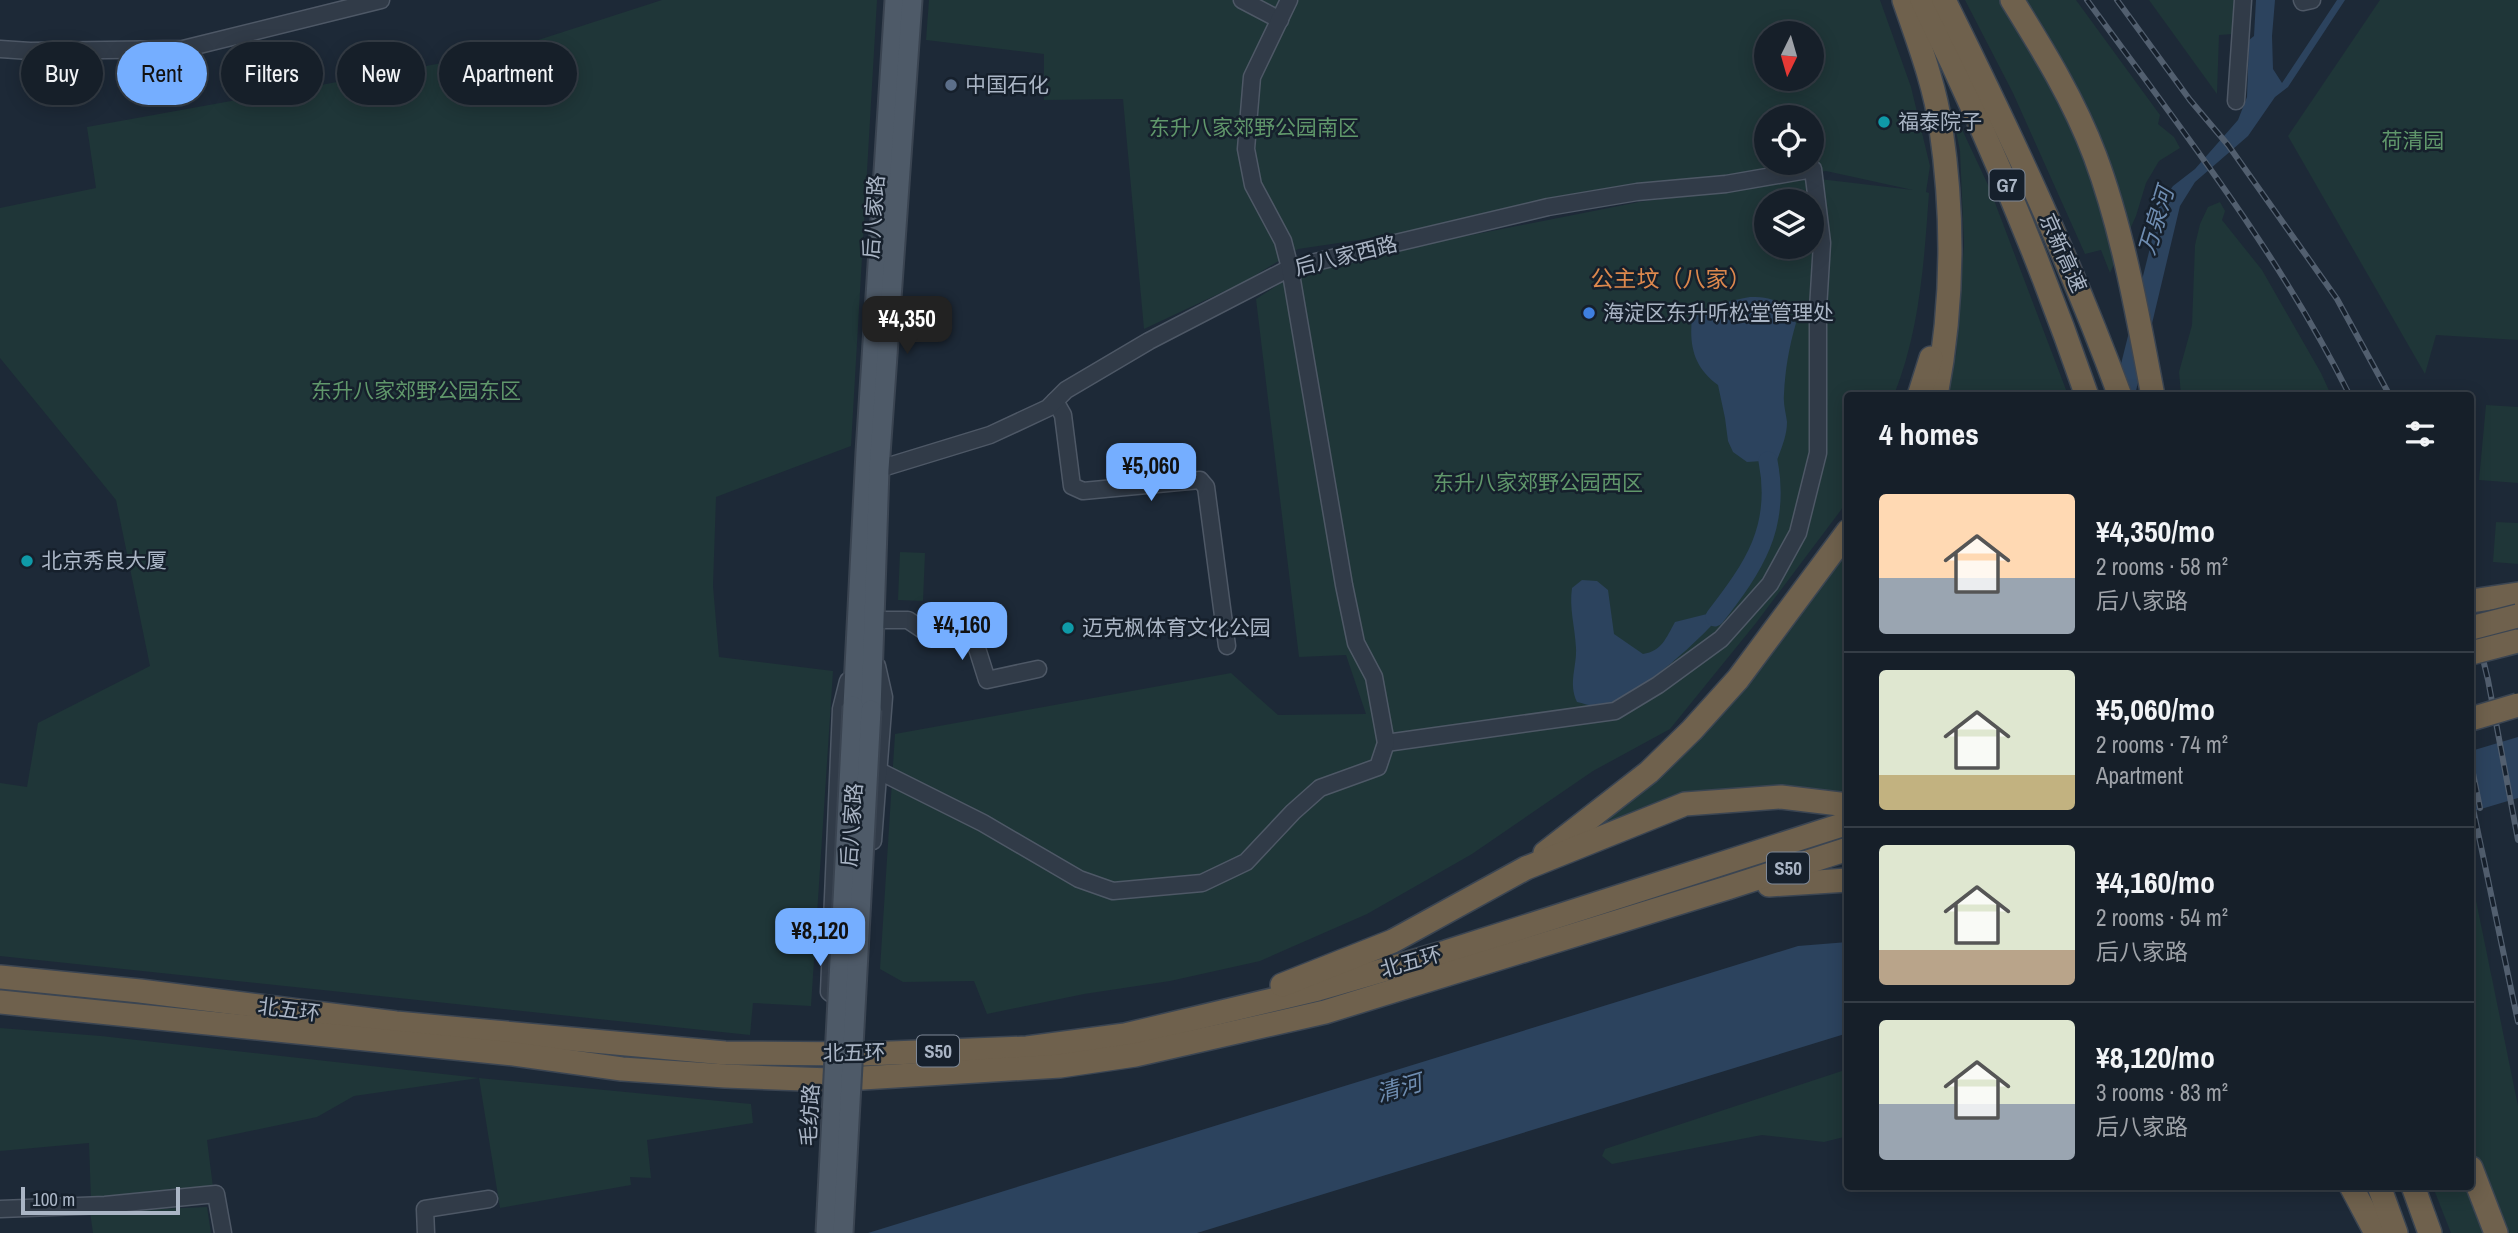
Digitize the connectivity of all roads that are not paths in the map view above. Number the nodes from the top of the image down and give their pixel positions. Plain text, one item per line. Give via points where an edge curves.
1 (380, 0) edge
2 (895, 0) edge
3 (912, 0) edge
4 (1242, 0) edge
5 (1289, 0) edge
6 (1904, 0) edge
7 (1922, 0) edge
8 (1944, 0) edge
9 (2012, 0) edge
10 (2243, 0) edge
11 (2302, 0) edge
12 (2312, 0) edge
13 (1280, 20) junction
14 (0, 49) edge
15 (2236, 101) dead end
16 (1290, 268) junction
17 (1948, 301) junction
18 (2084, 385) edge
19 (1920, 392) edge
20 (1937, 392) edge
21 (2119, 392) edge
22 (2153, 392) edge
23 (1055, 401) junction
24 (879, 469) junction
25 (1844, 536) edge
26 (2515, 602) edge
27 (2474, 603) edge
28 (874, 620) junction
29 (2474, 626) edge
30 (2518, 641) edge
31 (865, 644) junction
32 (1227, 646) dead end
33 (2474, 652) edge
34 (1038, 669) dead end
35 (2512, 707) edge
36 (862, 708) joint
37 (2474, 718) edge
38 (2474, 726) edge
39 (1387, 743) junction
40 (879, 771) junction
41 (1844, 805) edge
42 (1844, 824) edge
43 (1844, 850) edge
44 (1527, 868) junction
45 (1844, 880) edge
46 (1727, 888) junction
47 (0, 977) edge
48 (0, 1002) edge
49 (1214, 1013) junction
50 (2474, 1177) edge
51 (2353, 1190) edge
52 (2380, 1190) edge
53 (2414, 1190) edge
54 (489, 1199) dead end
55 (0, 1209) edge
56 (834, 1220) edge
57 (223, 1233) edge
58 (426, 1233) edge
59 (832, 1233) edge
60 (2376, 1233) edge
61 (2396, 1233) edge
62 (2430, 1233) edge
63 (2496, 1233) edge

1 - 14 street via 183,49
2 - 31 main road, 后八家路 via 866,452
3 - 24 main road, 后八家路
4 - 13 street
5 - 13 street
6 - 17 highway via 1941,126 1952,244
7 - 18 highway, 京新高速 / G7 via 2024,223
8 - 21 highway, 京新高速 / G7 via 2026,168
9 - 22 highway via 2076,110 2100,171
10 - 15 street
11 - 12 street
13 - 16 street via 1252,77 1246,149 1253,185 1283,241
16 - 23 street, 后八家西路 via 1149,341
16 - 39 street via 1356,643 1374,677
16 - 39 street, 后八家西路 via 1548,207 1813,169 1822,243 1818,453 1798,533 1770,584 1721,639 1615,711
17 - 19 highway
17 - 20 highway
23 - 24 street, 后八家西路 via 990,435
23 - 32 street via 1063,415 1072,486 1083,491 1200,480 1206,487
24 - 28 main road, 后八家路
25 - 44 highway via 1738,679 1692,730 1649,772
26 - 27 highway
26 - 29 highway, bridge
28 - 31 main road, 后八家路
28 - 34 street via 908,620 929,634 970,626 987,680
30 - 33 highway, bridge
31 - 36 main road, 后八家路
31 - 40 street, 后八家路 via 884,697
31 - 40 street, 后八家路 via 842,709 828,992 847,1005 866,991
35 - 37 highway, bridge
35 - 38 highway, bridge
36 - 56 main road, 毛纺路, bridge
39 - 40 street via 1378,767 1320,788 1246,862 1202,883 1112,891 1079,879 983,823
41 - 44 highway via 1781,797 1685,804
42 - 49 highway, 北五环 / S50 via 1446,952
43 - 46 highway, 北五环 / S50
44 - 49 highway via 1393,942
45 - 46 highway
46 - 48 highway, 北五环 / S50 via 1325,1012 1135,1055 1060,1066 830,1080 725,1076
47 - 49 highway, 北五环 / S50 via 396,1023 725,1053 1027,1048 1125,1035
50 - 63 highway
51 - 60 highway
52 - 61 highway
53 - 62 highway
54 - 58 street via 425,1209
55 - 57 street via 216,1194
56 - 59 street

